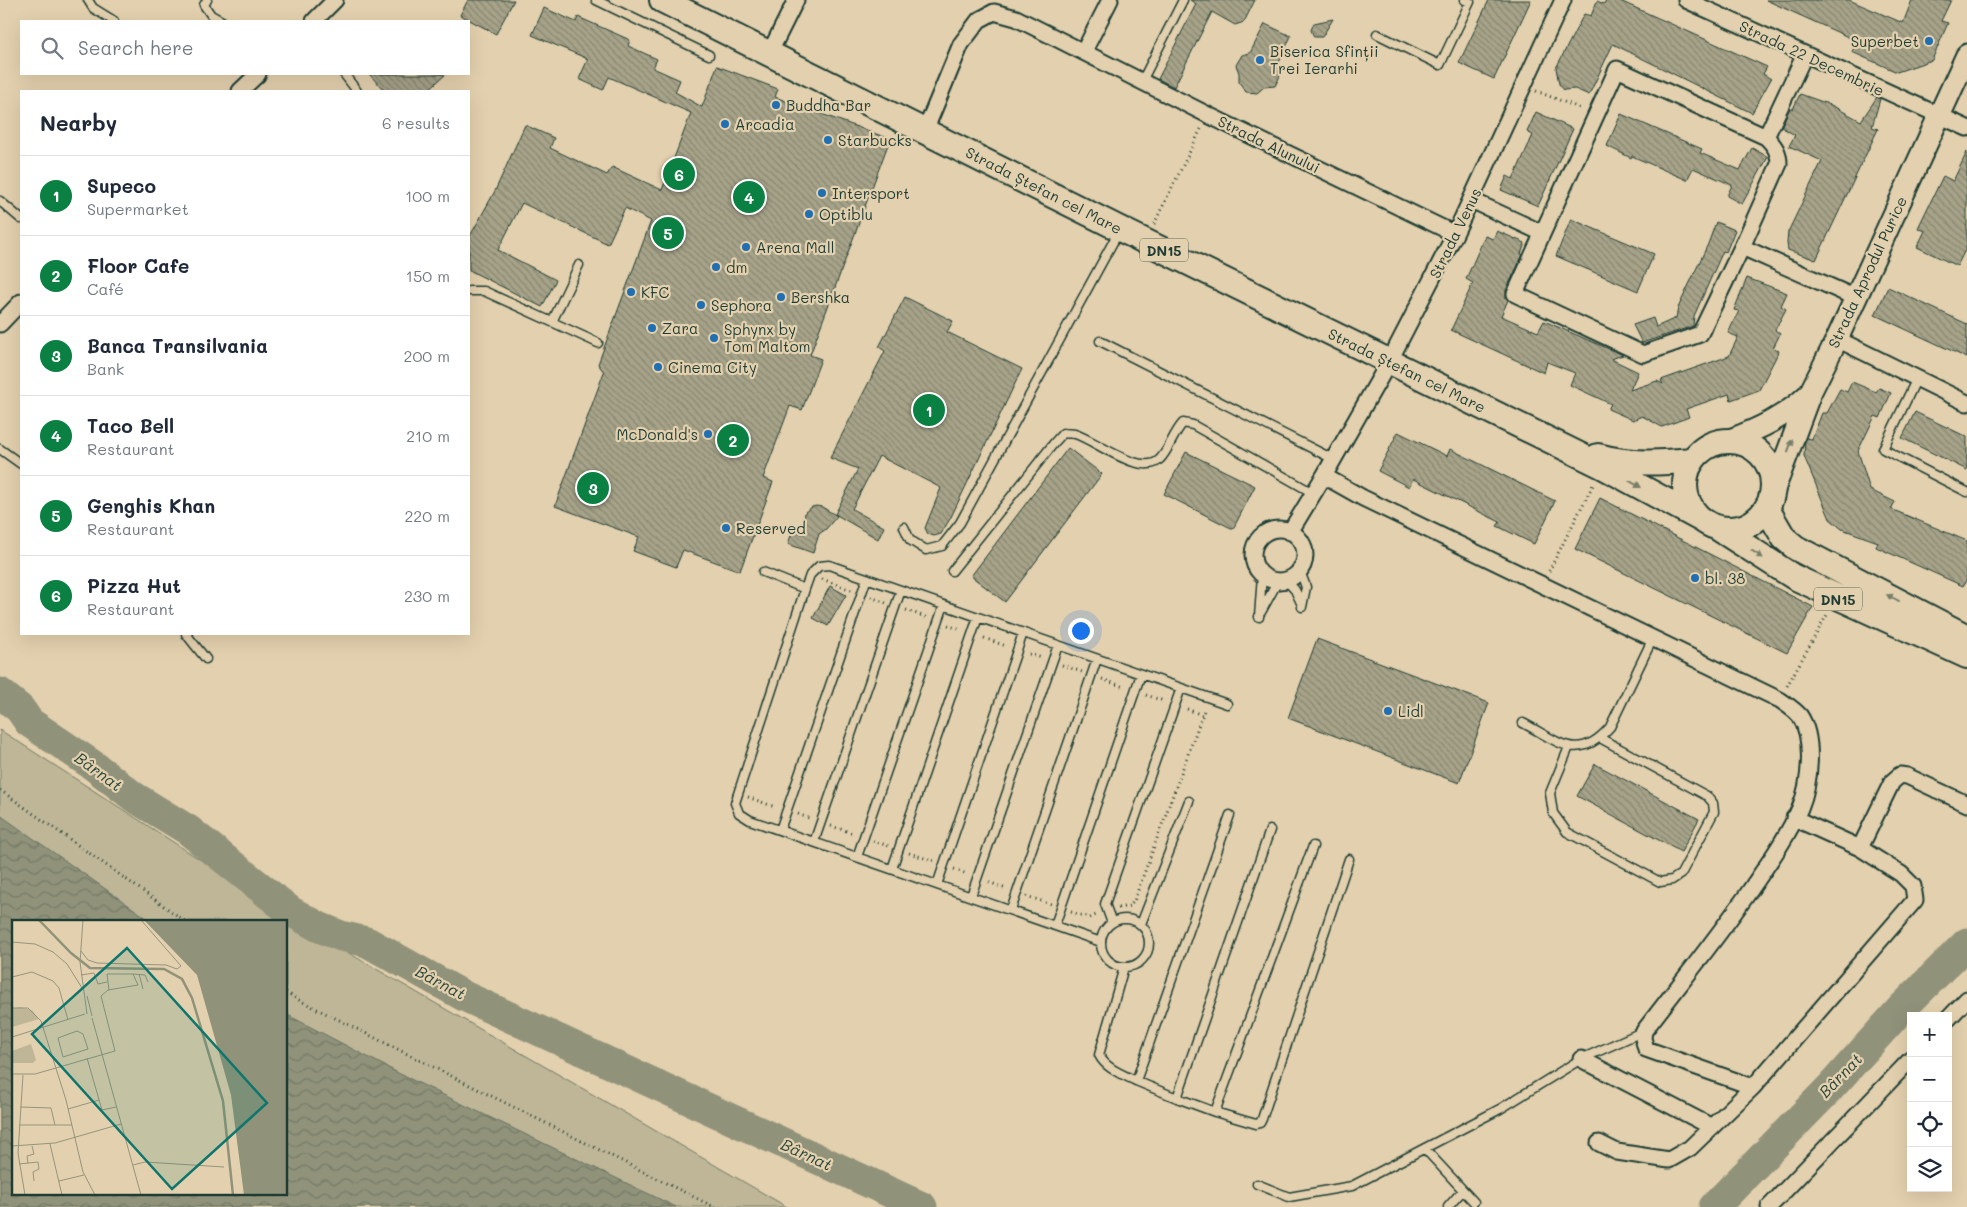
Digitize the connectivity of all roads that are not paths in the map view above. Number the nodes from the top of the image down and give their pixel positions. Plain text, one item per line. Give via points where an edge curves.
1 (88, 0) edge
2 (207, 0) edge
3 (335, 0) edge
4 (596, 0) edge
5 (662, 0) edge
6 (796, 0) edge
7 (1110, 0) edge
8 (1183, 0) edge
9 (1465, 0) edge
10 (1563, 0) edge
11 (1686, 0) edge
12 (1707, 4) edge
13 (112, 20) edge
14 (221, 20) edge
15 (315, 20) edge
16 (1377, 34) dead end
17 (1084, 51) junction
18 (769, 54) junction
19 (1805, 54) junction
20 (1967, 55) edge
21 (709, 56) dead end
22 (257, 75) edge
23 (345, 75) edge
24 (1142, 81) junction
25 (241, 90) edge
26 (356, 90) edge
27 (1939, 116) junction
28 (1967, 128) edge
29 (925, 131) junction
30 (1766, 137) junction
31 (1472, 200) junction
32 (0, 201) edge
33 (20, 218) edge
34 (1120, 229) junction
35 (1542, 233) junction
36 (1455, 234) junction
37 (1742, 247) junction
38 (579, 264) dead end
39 (470, 291) edge
40 (1856, 298) junction
41 (20, 303) edge
42 (552, 322) junction
43 (0, 324) edge
44 (1837, 339) junction
45 (1100, 341) dead end
46 (598, 343) dead end
47 (1389, 362) junction
48 (1917, 378) junction
49 (1810, 393) junction
50 (1967, 404) edge
51 (1730, 440) junction
52 (1561, 445) junction
53 (0, 449) edge
54 (1333, 460) junction
55 (1693, 460) junction
56 (20, 463) edge
57 (1324, 476) junction
58 (1967, 492) edge
59 (1313, 493) junction
60 (1770, 500) junction
61 (1710, 524) junction
62 (904, 527) dead end
63 (1290, 532) junction
64 (952, 571) dead end
65 (1300, 571) junction
66 (763, 572) dead end
67 (1262, 575) junction
68 (867, 578) junction
69 (1282, 580) junction
70 (805, 589) junction
71 (901, 590) junction
72 (944, 605) junction
73 (978, 617) junction
74 (1886, 620) junction
75 (1023, 633) junction
76 (187, 635) edge
77 (1653, 638) junction
78 (1967, 638) edge
79 (1058, 645) junction
80 (1967, 656) edge
81 (206, 659) dead end
82 (1097, 659) junction
83 (1141, 674) junction
84 (1181, 688) junction
85 (1227, 704) dead end
86 (1523, 723) dead end
87 (1600, 738) junction
88 (1569, 747) junction
89 (1190, 801) dead end
90 (1967, 804) edge
91 (1230, 815) dead end
92 (1794, 818) junction
93 (780, 830) junction
94 (1270, 830) dead end
95 (814, 842) junction
96 (1313, 846) dead end
97 (1860, 848) junction
98 (857, 857) junction
99 (1349, 859) dead end
100 (892, 869) junction
101 (937, 885) junction
102 (971, 896) junction
103 (1011, 910) junction
104 (1112, 923) junction
105 (1141, 924) junction
106 (1055, 926) junction
107 (1101, 942) junction
108 (1124, 967) junction
109 (1967, 999) edge
110 (1952, 1015) edge
111 (1644, 1031) junction
112 (1581, 1059) junction
113 (1907, 1062) edge
114 (1136, 1081) junction
115 (1753, 1087) junction
116 (1177, 1098) junction
117 (1215, 1112) junction
118 (1712, 1127) junction
119 (1598, 1143) dead end
120 (1425, 1149) junction
121 (1257, 1184) dead end
122 (1463, 1190) junction
123 (1474, 1202) dead end
124 (1448, 1207) edge
125 (1770, 1207) edge

1 - 13 lane via 93,8
2 - 14 lane via 206,10
3 - 15 street
4 - 21 lane
5 - 18 main road, Strada Ștefan cel Mare / DN15
6 - 18 street
7 - 17 street
8 - 24 lane
9 - 16 lane via 1470,2 1440,65
10 - 31 street, Strada Venus
11 - 12 street, Strada 22 Decembrie
12 - 19 street, Strada 22 Decembrie
17 - 24 street, Strada Alunului
17 - 29 street, Strada Alunului via 1016,18 994,12 980,20 960,44
18 - 29 main road, Strada Ștefan cel Mare / DN15
19 - 27 street, Strada 22 Decembrie
19 - 30 street
20 - 27 street, Strada Aprodul Purice
22 - 25 street
23 - 26 lane
24 - 36 street, Strada Alunului
27 - 28 street, Strada 22 Decembrie
27 - 40 street, Strada Aprodul Purice
29 - 34 main road, Strada Ștefan cel Mare / DN15
30 - 35 street via 1617,69
30 - 37 street via 1775,145 1779,164
31 - 35 street
31 - 36 street, Strada Venus
32 - 33 lane
34 - 47 main road, Strada Ștefan cel Mare / DN15
34 - 62 lane via 960,523 942,546 926,550 910,540
35 - 37 street via 1515,294 1643,354 1700,334
36 - 47 street, Strada Venus
37 - 40 street
38 - 42 lane
39 - 42 lane via 484,291
40 - 44 street, Strada Aprodul Purice
41 - 43 street
42 - 46 lane
44 - 48 street
44 - 49 street, Strada Aprodul Purice
45 - 54 lane
47 - 52 main road, Strada Ștefan cel Mare / DN15
47 - 54 street, Strada Venus
48 - 50 street
48 - 58 lane via 1883,450
49 - 51 street via 1764,427
60 -> 49 street, Strada Aprodul Purice
51 - 55 main road via 1703,449
51 - 60 main road, DN15 via 1745,443 1768,462 1773,477
52 - 55 main road, DN15 via 1614,460 1642,463
52 -> 61 main road, DN15
53 - 56 lane
54 - 57 street, Strada Venus
55 - 61 main road, DN15 via 1687,472 1687,500 1694,512
57 - 59 street, Strada Venus
57 - 77 street via 1363,498
59 - 63 street, Strada Venus
59 - 64 lane via 1192,425 1183,423 1160,460 1150,465 1134,463 1075,434 1064,433
60 - 61 main road, DN15 via 1757,520 1745,527 1730,529
78 -> 60 main road, DN15 via 1802,552 1784,538
61 -> 74 main road, DN15 via 1794,577
63 - 65 street via 1303,546 1305,555
63 - 67 street via 1268,532 1256,544 1254,560
65 - 69 street
65 - 69 lane via 1306,587 1302,607 1295,590
66 - 70 lane
67 - 69 street
67 - 69 lane via 1259,616
68 - 70 lane via 829,565 819,566 810,575
68 - 71 lane
68 - 93 lane
70 - 93 lane via 735,803 739,814
71 - 72 lane
71 - 95 lane
72 - 73 lane
72 - 98 lane
73 - 75 lane
73 - 100 lane
74 - 78 main road via 1911,618 1954,640
74 - 80 main road, DN15
75 - 79 lane
75 - 101 lane
76 - 81 lane
77 - 87 lane via 1610,727
77 - 92 street via 1780,700 1801,718 1806,730 1810,770
79 - 82 lane
79 - 102 lane
82 - 83 lane
82 - 103 lane
83 - 84 lane
83 - 106 lane
84 - 85 lane
84 - 104 lane via 1105,904
86 - 88 lane
87 - 88 lane via 1590,745
87 - 88 lane via 1707,796 1713,803 1714,812 1695,848 1681,874 1672,880 1660,882 1567,832 1553,813 1550,793
89 - 105 lane
90 - 97 street via 1900,775 1892,782
91 - 114 lane
92 - 97 street
92 - 111 street via 1767,866 1712,944
93 - 95 lane
94 - 116 lane
95 - 98 lane
96 - 117 lane
97 - 115 street via 1901,874 1912,886 1915,900
98 - 100 lane
99 - 117 lane via 1262,1119 1256,1124
100 - 101 lane
101 - 102 lane
102 - 103 lane
103 - 106 lane
104 - 105 lane via 1127,919
104 - 107 lane
105 - 108 lane via 1149,937 1148,952 1138,963
106 - 107 lane
107 - 108 lane via 1110,962
108 - 114 lane via 1099,1055 1108,1067
109 - 110 street
111 - 112 lane
111 - 115 street via 1646,1049
112 - 118 street
112 - 120 lane via 1500,1109
113 - 125 street
114 - 116 lane
115 - 118 street
116 - 117 lane
118 - 119 street via 1690,1148 1669,1160 1616,1152
120 - 121 lane via 1352,1186 1289,1197
120 - 122 lane
122 - 123 lane
122 - 124 lane

